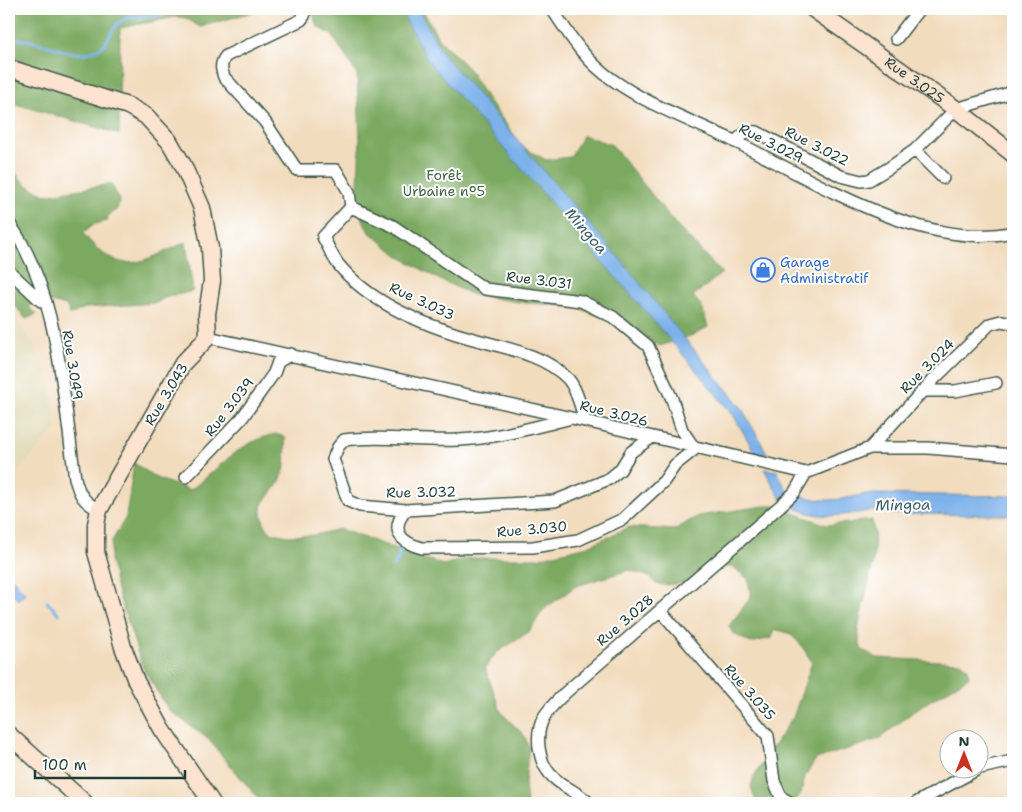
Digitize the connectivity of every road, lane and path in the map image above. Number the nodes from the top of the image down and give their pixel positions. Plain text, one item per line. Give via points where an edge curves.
1 (302, 9) edge
2 (552, 9) edge
3 (813, 9) edge
4 (919, 9) edge
5 (896, 39) dead end
6 (9, 68) edge
7 (1013, 92) edge
8 (956, 109) junction
9 (736, 142) junction
10 (915, 150) junction
11 (1013, 154) edge
12 (943, 178) dead end
13 (351, 207) junction
14 (9, 223) edge
15 (1013, 232) edge
16 (9, 271) edge
17 (41, 301) dead end
18 (1013, 324) edge
19 (208, 337) junction
20 (291, 354) junction
21 (996, 383) dead end
22 (922, 391) junction
23 (572, 418) junction
24 (586, 421) junction
25 (651, 438) junction
26 (870, 448) junction
27 (695, 449) junction
28 (1013, 454) edge
29 (806, 473) junction
30 (186, 477) dead end
31 (99, 510) junction
32 (406, 510) junction
33 (660, 610) junction
34 (9, 735) edge
35 (1013, 761) edge
36 (990, 766) edge
37 (958, 780) edge
38 (85, 803) edge
39 (212, 803) edge
40 (589, 803) edge
41 (791, 803) edge
42 (916, 803) edge

1 - 13 street via 304,16 301,20 226,56 221,65 222,71 265,122 297,170 336,170 349,192
2 - 9 street, Rue 3.029 via 581,54 612,80 665,110
3 - 8 street, Rue 3.025
4 - 5 street
6 - 19 street via 128,106 146,116 165,136 183,165 208,227 212,281 207,314
7 - 8 street
8 - 10 street, Rue 3.022
8 - 11 street, Rue 3.025
9 - 10 street, Rue 3.022 via 749,131 757,132 841,176 861,181 890,168
9 - 15 street, Rue 3.029 via 853,202 894,218 966,235
10 - 12 street
13 - 24 street, Rue 3.033 via 323,237 337,263 353,280 383,302 428,323 467,338 515,350 549,365 571,384
13 - 27 street, Rue 3.031 via 392,226 485,289 581,301 613,317 648,346 682,430
14 - 31 street, Rue 3.049 via 24,243 40,280 51,323 79,494 87,504
16 - 17 street
18 - 22 street, Rue 3.024 via 1001,321 990,324
19 - 20 street, Rue 3.026
19 - 31 street, Rue 3.043 via 183,363
20 - 23 street, Rue 3.026
20 - 30 street, Rue 3.039 via 278,362 274,373 242,418
21 - 22 street via 955,391
22 - 26 street, Rue 3.024
23 - 24 street, Rue 3.026
23 - 32 street, Rue 3.032 via 493,437 344,440 333,459 348,501 360,506
24 - 25 street, Rue 3.026
25 - 27 street, Rue 3.026
25 - 32 street, Rue 3.032 via 631,452 620,470 609,479 555,501
26 - 28 street
26 - 29 street
27 - 29 street, Rue 3.026
27 - 32 street, Rue 3.030 via 623,519 578,540 533,547 422,548 404,540 397,528 397,520
29 - 33 street, Rue 3.028 via 794,493
31 - 39 street, Rue 3.043 via 96,552 133,672 162,729
33 - 40 street, Rue 3.028 via 565,693 544,717 538,743 542,759 552,776
33 - 41 street, Rue 3.035 via 768,736 774,781 781,797
34 - 38 street
35 - 36 street
37 - 42 street

